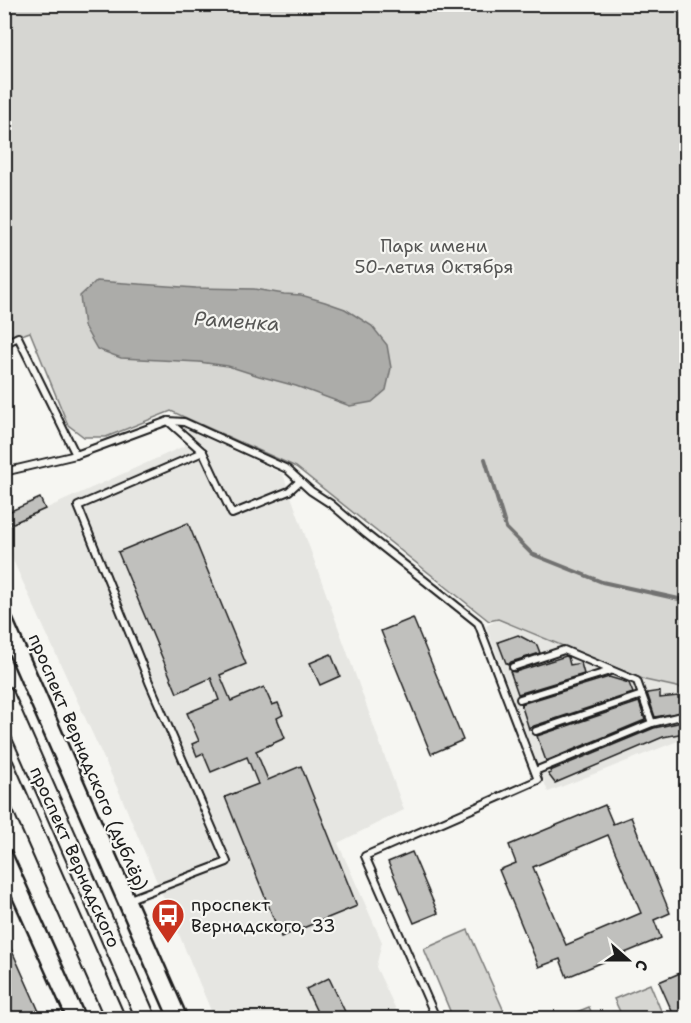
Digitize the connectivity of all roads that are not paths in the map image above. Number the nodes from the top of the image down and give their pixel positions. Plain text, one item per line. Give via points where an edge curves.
1 (4, 344) edge
2 (168, 421) junction
3 (203, 452) junction
4 (76, 455) junction
5 (4, 472) edge
6 (300, 481) junction
7 (5, 623) edge
8 (513, 667) dead end
9 (610, 671) junction
10 (4, 695) edge
11 (642, 695) junction
12 (520, 699) dead end
13 (687, 716) edge
14 (652, 723) junction
15 (536, 731) dead end
16 (4, 765) edge
17 (535, 771) junction
18 (4, 857) edge
19 (9, 880) edge
20 (126, 900) junction
21 (76, 1018) edge
22 (115, 1018) edge
23 (146, 1018) edge
24 (178, 1018) edge
25 (436, 1018) edge

1 - 4 lane via 18,337
2 - 3 lane
2 - 4 lane
2 - 6 lane via 184,422 205,431 287,470
3 - 6 lane via 232,514 289,491
3 - 20 lane via 78,506 227,862
4 - 5 lane
6 - 17 lane via 478,623
7 - 20 street, проспект Вернадского (дублёр)
8 - 9 lane via 564,650
9 - 11 lane via 637,681
9 - 12 lane
10 - 23 main road, проспект Вернадского
11 - 14 lane
11 - 15 lane
13 - 14 lane
14 - 17 lane
16 - 22 main road, проспект Вернадского
17 - 25 lane via 538,780 365,856
18 - 19 street
19 - 21 street
20 - 24 street, проспект Вернадского (дублёр)

